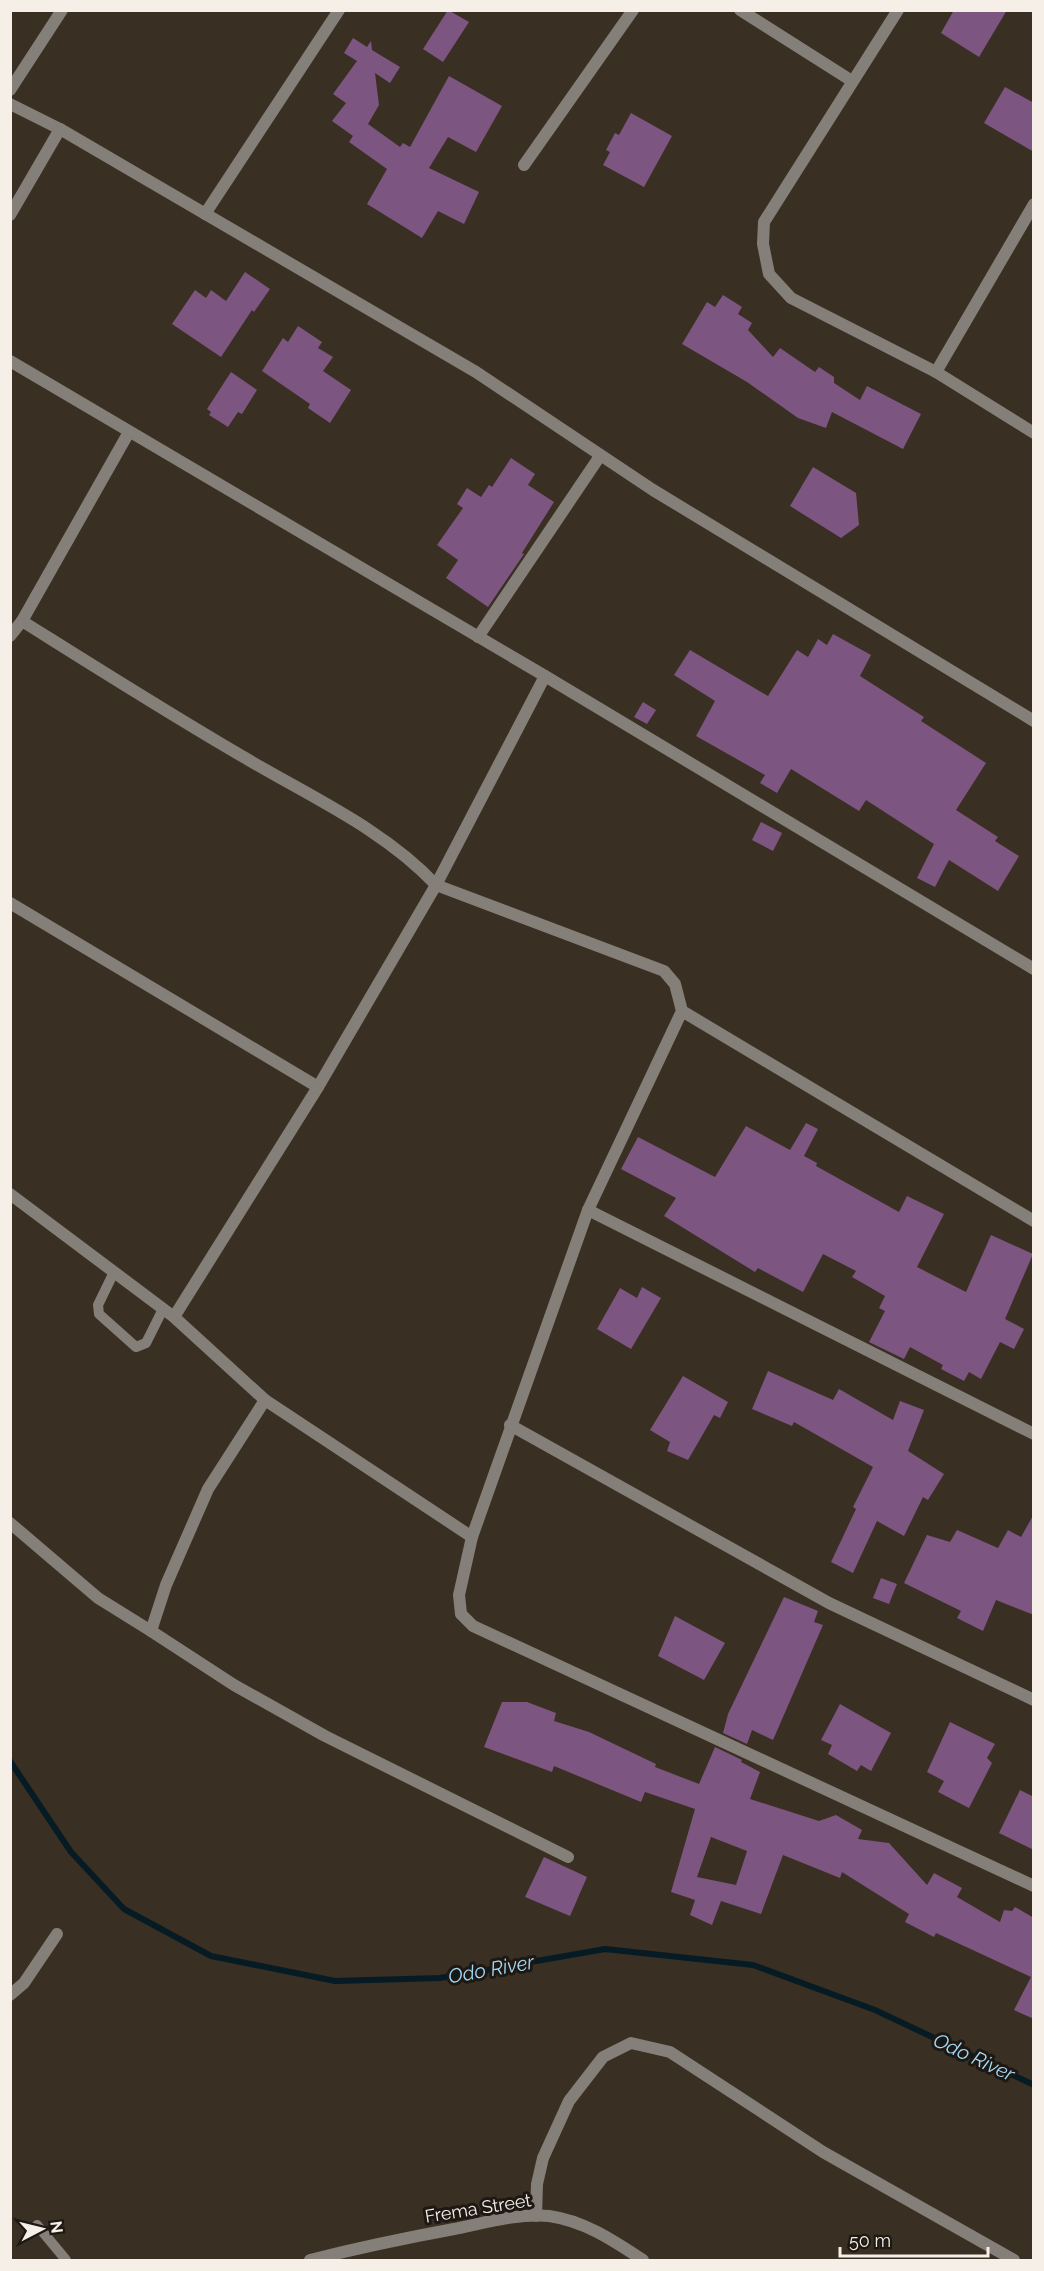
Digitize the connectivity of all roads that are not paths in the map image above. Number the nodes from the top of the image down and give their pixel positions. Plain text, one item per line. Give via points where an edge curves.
1 (62, 10) edge
2 (339, 10) edge
3 (633, 10) edge
4 (740, 10) edge
5 (898, 10) edge
6 (852, 81) junction
7 (10, 90) edge
8 (10, 104) edge
9 (60, 129) junction
10 (524, 165) dead end
11 (1034, 204) edge
12 (205, 214) junction
13 (10, 215) edge
14 (10, 361) edge
15 (936, 372) junction
16 (129, 432) junction
17 (1034, 433) edge
18 (600, 456) junction
19 (22, 621) junction
20 (10, 636) edge
21 (478, 637) junction
22 (545, 676) junction
23 (1034, 721) edge
24 (436, 885) junction
25 (10, 903) edge
26 (1034, 969) edge
27 (682, 1011) junction
28 (318, 1087) junction
29 (10, 1194) edge
30 (588, 1210) junction
31 (1034, 1221) edge
32 (114, 1272) junction
33 (163, 1309) junction
34 (174, 1317) junction
35 (265, 1400) junction
36 (510, 1425) junction
37 (1034, 1434) edge
38 (10, 1522) edge
39 (472, 1537) junction
40 (151, 1631) junction
41 (1034, 1700) edge
42 (567, 1857) dead end
43 (1034, 1886) edge
44 (57, 1934) dead end
45 (10, 1995) edge
46 (536, 2216) junction
47 (38, 2225) dead end
48 (66, 2260) edge
49 (310, 2260) edge
50 (644, 2260) edge
51 (1014, 2260) edge

1 - 7 street
2 - 12 street
3 - 10 street
4 - 6 street
5 - 6 street
6 - 15 street via 764,222 763,244 769,274 790,298
8 - 9 street
9 - 12 street
9 - 13 street
11 - 15 street
12 - 18 street via 476,372
14 - 16 street
15 - 17 street
16 - 19 street
16 - 21 street
18 - 21 street
18 - 23 street
19 - 20 street
19 - 24 street via 179,720 352,820 412,860
21 - 22 street
22 - 24 street
22 - 26 street
24 - 27 street via 664,971 675,984
24 - 28 street
25 - 28 street
27 - 30 street
27 - 31 street
28 - 34 street
29 - 32 street
30 - 36 street
30 - 37 street
32 - 33 street
32 - 33 lane via 98,1305 99,1314 136,1347 146,1343
33 - 34 street
34 - 35 street
35 - 39 street
35 - 40 street via 208,1489 166,1585
36 - 39 street
36 - 41 street via 829,1603
38 - 40 street via 98,1598
39 - 43 street via 459,1595 461,1614 473,1626
40 - 42 street via 234,1685 325,1736
44 - 45 street via 24,1983
46 - 49 street, Frema Street via 475,2224
46 - 50 street, Frema Street via 550,2216 603,2233
46 - 51 street via 543,2158 569,2102 603,2057 631,2043 670,2052 823,2152
47 - 48 lane

